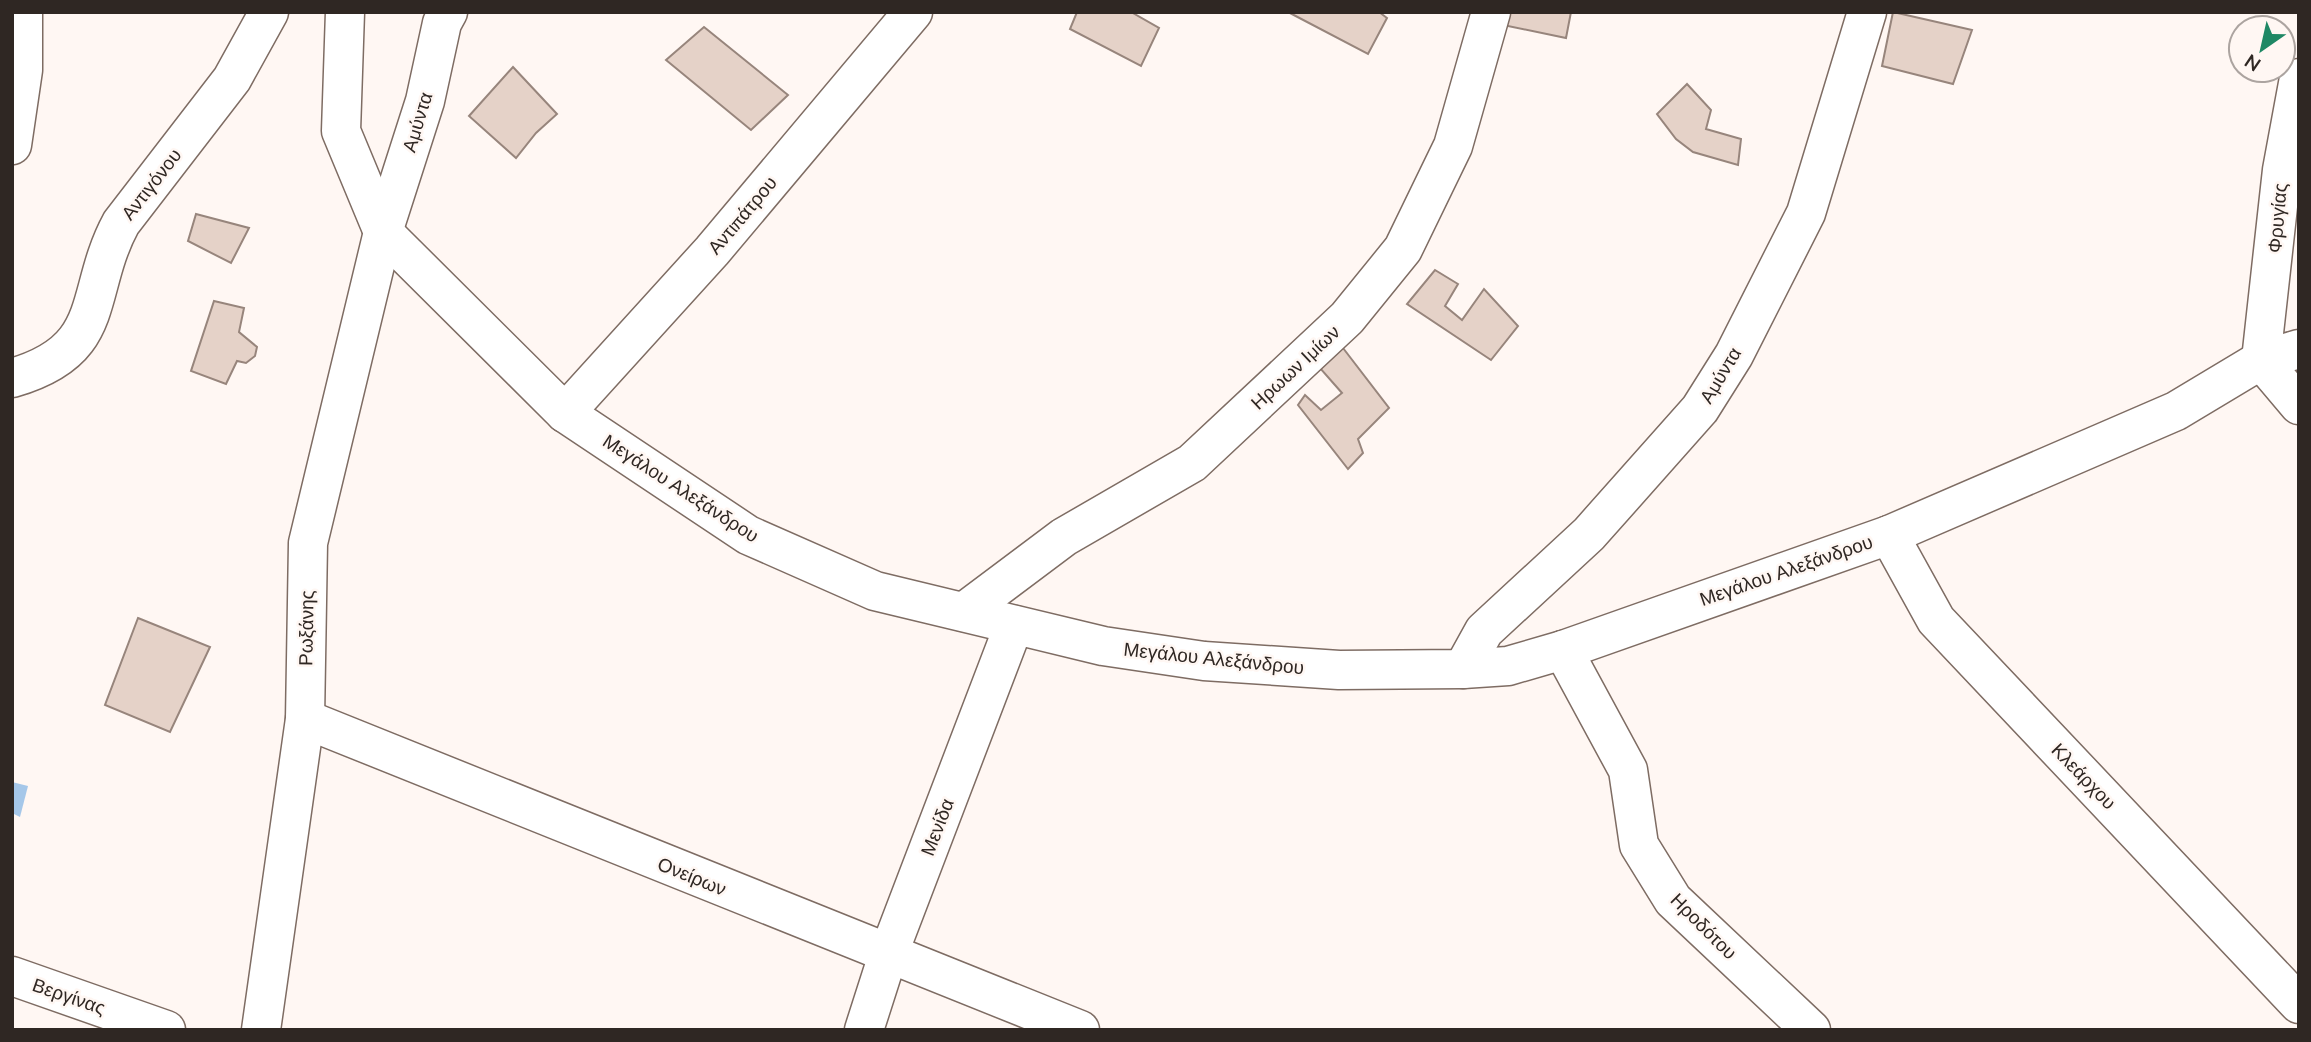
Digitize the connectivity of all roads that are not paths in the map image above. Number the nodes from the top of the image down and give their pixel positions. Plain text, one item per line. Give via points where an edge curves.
1 (23, 12) edge
2 (270, 12) edge
3 (345, 12) edge
4 (448, 12) edge
5 (913, 12) edge
6 (1491, 12) edge
7 (1867, 12) edge
8 (2299, 78) edge
9 (12, 145) edge
10 (383, 232) junction
11 (2299, 349) edge
12 (2262, 360) junction
13 (12, 378) edge
14 (2299, 405) edge
15 (565, 413) junction
16 (1889, 535) junction
17 (964, 612) junction
18 (1014, 625) junction
19 (1563, 650) junction
20 (1462, 668) junction
21 (304, 719) junction
22 (888, 955) junction
23 (12, 976) edge
24 (2299, 1003) edge
25 (166, 1030) edge
26 (261, 1030) edge
27 (864, 1030) edge
28 (1080, 1030) edge
29 (1811, 1030) edge

1 - 9 street via 23,70
2 - 13 street, Αντιγόνου via 232,79 121,223 82,334 52,362
3 - 10 street, Μεγάλου Αλεξάνδρου via 341,131
4 - 10 street, Αμύντα
5 - 15 street, Αντιπάτρου via 712,251
6 - 17 street, Ηρωων Ιμίων via 1453,146 1403,249 1347,318 1192,463 1064,537
7 - 20 street, Αμύντα via 1806,213 1734,355 1700,408 1589,534 1484,631
8 - 12 street, Φρυγίας via 2282,170
10 - 15 street, Μεγάλου Αλεξάνδρου
10 - 21 street, Ρωξάνης via 308,543
11 - 12 street, Μεγάλου Αλεξάνδρου
12 - 14 street
12 - 16 street, Μεγάλου Αλεξάνδρου via 2176,411
15 - 17 street, Μεγάλου Αλεξάνδρου via 748,535 875,591
16 - 19 street, Μεγάλου Αλεξάνδρου
16 - 24 street, Κλεάρχου via 1936,620
17 - 18 street, Μεγάλου Αλεξάνδρου
18 - 20 street, Μεγάλου Αλεξάνδρου via 1103,646 1204,661 1339,670
18 - 22 street, Μενίδα
19 - 20 street, Μεγάλου Αλεξάνδρου via 1508,666
19 - 29 street, Ηροδότου via 1628,770 1639,845 1673,900
21 - 22 street, Ονείρων
21 - 26 street, Ρωξάνης
22 - 27 street, Μενίδα
22 - 28 street, Ονείρων
23 - 25 street, Βεργίνας

